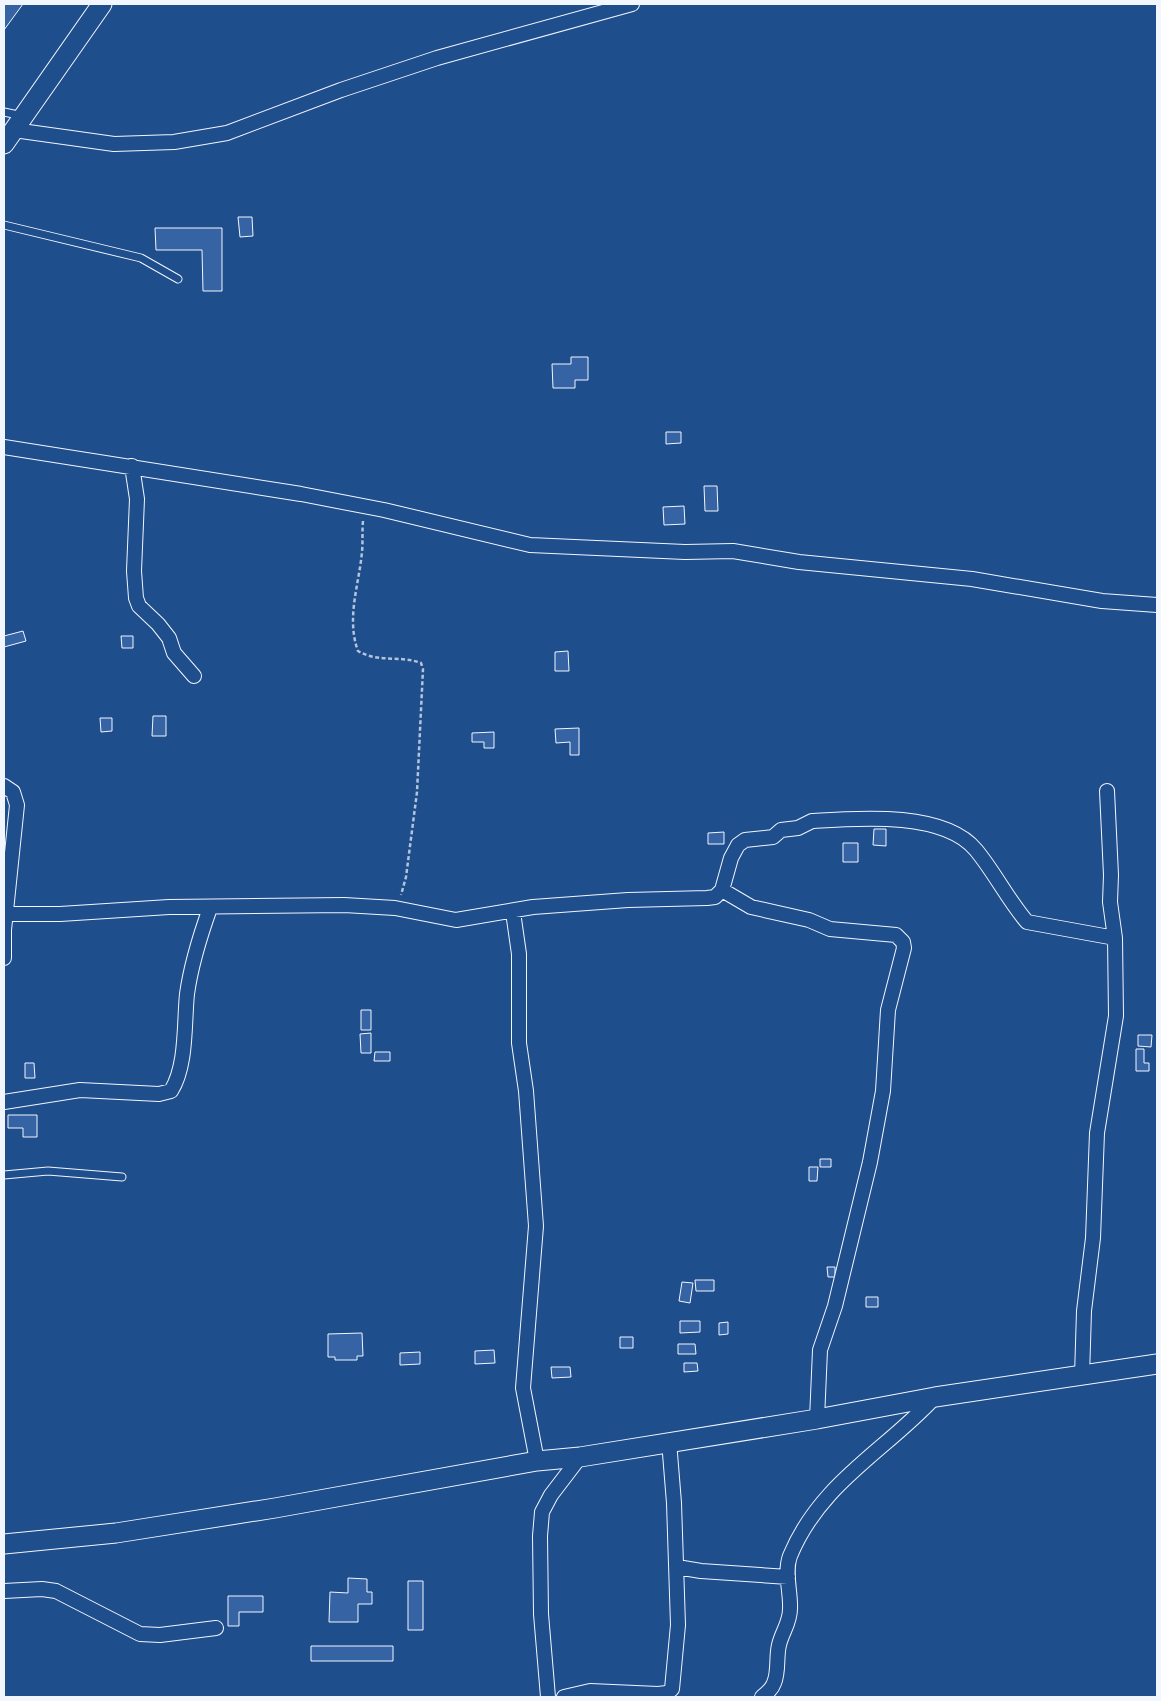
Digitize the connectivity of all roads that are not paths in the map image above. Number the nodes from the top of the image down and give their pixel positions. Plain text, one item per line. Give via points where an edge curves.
1 (102, 4) edge
2 (632, 4) edge
3 (4, 112) edge
4 (14, 130) edge
5 (4, 225) edge
6 (178, 279) dead end
7 (4, 447) edge
8 (132, 466) junction
9 (1157, 605) edge
10 (194, 676) dead end
11 (4, 786) edge
12 (1107, 791) dead end
13 (722, 890) junction
14 (210, 908) junction
15 (513, 912) junction
16 (6, 914) junction
17 (1115, 938) junction
18 (4, 958) edge
19 (4, 1102) edge
20 (4, 1175) edge
21 (122, 1178) dead end
22 (1157, 1364) edge
23 (1082, 1376) junction
24 (936, 1397) junction
25 (817, 1419) junction
26 (669, 1441) junction
27 (580, 1457) junction
28 (537, 1461) junction
29 (4, 1544) edge
30 (677, 1567) junction
31 (788, 1577) junction
32 (4, 1591) edge
33 (216, 1628) dead end
34 (669, 1695) edge
35 (548, 1697) edge
36 (564, 1697) edge
37 (762, 1697) edge

1 - 4 main road
2 - 4 street via 437,58 227,133 174,142 114,144
3 - 4 lane
5 - 6 lane via 141,258
7 - 8 street
8 - 9 street via 363,506 530,545 733,551 799,562 972,579 1102,600
8 - 10 street via 137,499 136,598 139,606 169,638 174,653
11 - 16 street via 13,792 17,805
12 - 17 street via 1110,902
13 - 15 street via 707,898 628,900 533,907
13 - 17 street via 734,850 745,840 768,838 812,821 916,821 952,831 975,849 1027,922
13 - 25 street via 751,907 802,918 830,929 896,936 903,942 888,1010 883,1090 870,1162 835,1306 820,1350
14 - 15 street via 344,905 395,908 456,920
14 - 16 street
14 - 19 street via 187,992 177,1082 172,1092 80,1090
15 - 28 street via 519,954 518,1043 526,1091 536,1226 523,1388
16 - 18 street
17 - 23 street via 1116,1016 1097,1133
20 - 21 lane via 48,1171
22 - 23 main road
23 - 24 main road
24 - 25 main road
24 - 31 street via 913,1421 870,1454 812,1515 790,1558
25 - 26 main road
26 - 27 main road
26 - 30 street
27 - 28 main road
27 - 35 street via 542,1512 541,1614
28 - 29 main road via 116,1533
30 - 31 street
30 - 34 street via 678,1625 674,1681
31 - 37 street via 790,1620 779,1644 775,1681 772,1689
32 - 33 street via 56,1591 140,1634 160,1635
34 - 36 street via 590,1691

